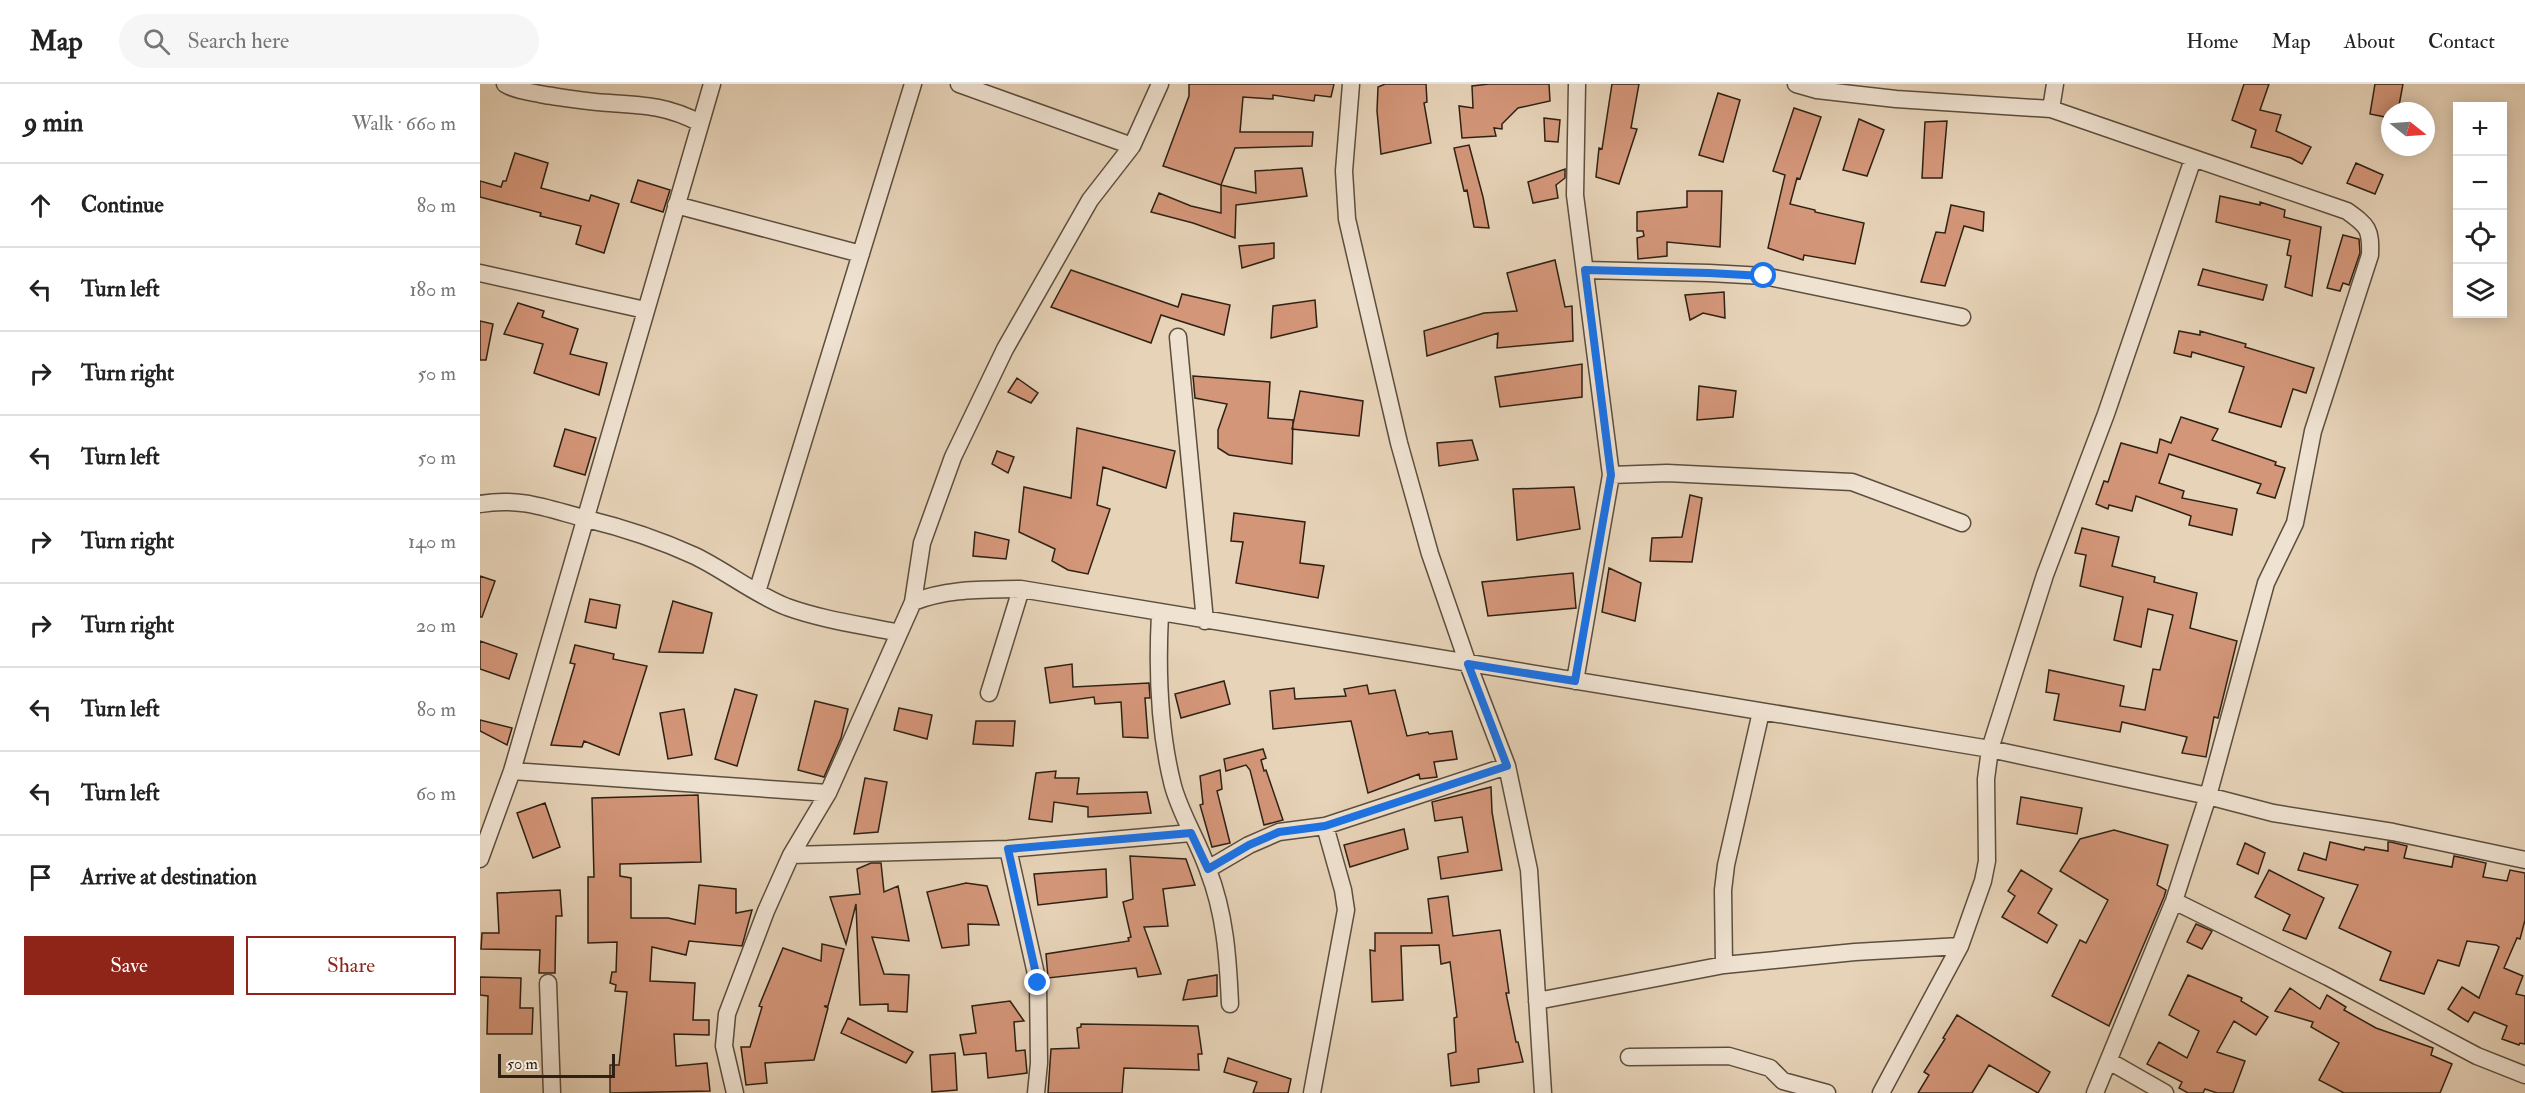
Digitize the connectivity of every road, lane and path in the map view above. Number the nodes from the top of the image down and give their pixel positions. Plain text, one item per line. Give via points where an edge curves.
1 (505, 84) edge
2 (712, 84) edge
3 (913, 84) edge
4 (959, 84) edge
5 (1160, 84) edge
6 (1351, 84) edge
7 (1577, 84) edge
8 (1796, 84) edge
9 (2055, 84) edge
10 (2051, 110) junction
11 (700, 123) junction
12 (1132, 146) junction
13 (2193, 159) junction
14 (676, 205) junction
15 (861, 254) junction
16 (1585, 270) junction
17 (480, 273) edge
18 (645, 310) junction
19 (1962, 317) dead end
20 (1178, 337) dead end
21 (1611, 475) junction
22 (480, 504) edge
23 (587, 519) junction
24 (1962, 523) dead end
25 (1021, 590) junction
26 (757, 592) junction
27 (913, 602) junction
28 (1161, 614) junction
29 (1205, 621) junction
30 (898, 633) junction
31 (1468, 664) junction
32 (1575, 681) junction
33 (989, 693) dead end
34 (1761, 712) junction
35 (1990, 749) junction
36 (1507, 766) junction
37 (512, 771) junction
38 (828, 793) junction
39 (2208, 796) junction
40 (1325, 826) junction
41 (1191, 833) junction
42 (1008, 849) junction
43 (791, 855) junction
44 (480, 859) edge
45 (2525, 860) edge
46 (1208, 869) junction
47 (2174, 901) junction
48 (1960, 946) junction
49 (1724, 965) junction
50 (548, 983) dead end
51 (1537, 1001) junction
52 (1230, 1004) dead end
53 (1629, 1057) dead end
54 (2109, 1061) junction
55 (2525, 1075) edge
56 (1790, 1088) edge
57 (552, 1093) edge
58 (735, 1093) edge
59 (1036, 1093) edge
60 (1312, 1093) edge
61 (1543, 1093) edge
62 (1827, 1093) edge
63 (1881, 1093) edge
64 (2095, 1093) edge
65 (2165, 1093) edge

1 - 11 street via 562,98 660,108
2 - 11 street
3 - 15 street
4 - 12 street
5 - 12 street
6 - 31 street via 1344,171 1347,219 1399,443 1430,554
7 - 16 street via 1575,195
8 - 10 street via 1896,99
9 - 10 street
10 - 13 street
11 - 14 street
12 - 27 street via 1090,200 990,377 953,457 928,524
13 - 35 street via 2106,414 2045,574
13 - 39 street via 2347,211 2364,223 2371,234 2370,255 2313,431 2295,523 2266,583
14 - 15 street
14 - 18 street
15 - 26 street
16 - 19 street via 1764,276
16 - 21 street
17 - 18 street
18 - 23 street
20 - 29 street
21 - 24 street via 1667,473 1852,482
21 - 32 street
22 - 23 street via 526,502
23 - 26 street via 649,537 697,557
23 - 37 street
25 - 27 street via 962,590 936,593
25 - 28 street
25 - 33 street
26 - 30 street via 823,617
27 - 30 street
28 - 29 street
28 - 41 street via 1158,644 1163,735 1173,787
29 - 31 street
30 - 38 street
31 - 32 street
31 - 36 street
32 - 34 street
34 - 35 street
34 - 49 street via 1726,865
35 - 39 street
35 - 48 street via 1986,779 1988,861
36 - 40 street
36 - 51 street via 1529,870
37 - 38 street
37 - 44 street
38 - 43 street
39 - 45 street via 2273,813
39 - 47 street
40 - 46 street via 1279,832
40 - 60 street via 1346,910
41 - 42 street
41 - 46 street
42 - 43 street
42 - 59 street via 1038,983
43 - 58 street via 727,1014 724,1046
46 - 52 street via 1228,947
47 - 54 street
47 - 55 street via 2477,1056
48 - 49 street
48 - 63 street
49 - 51 street
50 - 57 street
51 - 61 street
53 - 56 street via 1729,1056 1770,1068
54 - 64 street
54 - 65 street
56 - 62 street

